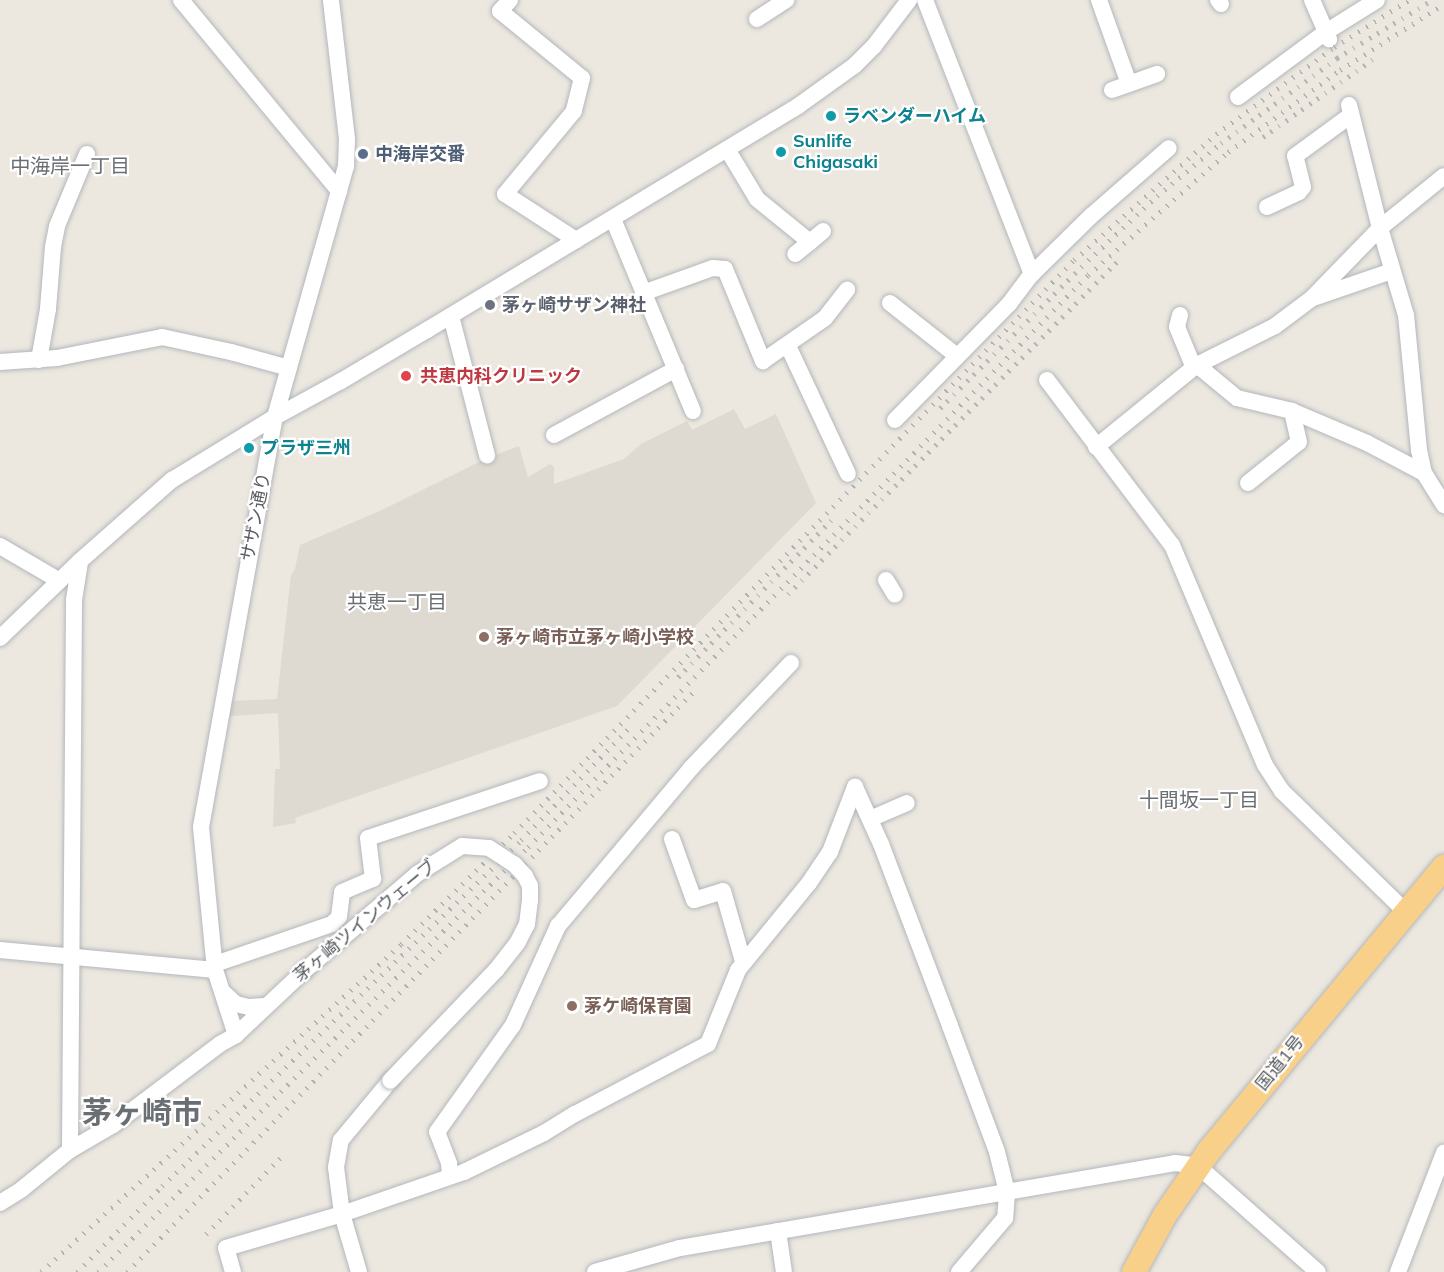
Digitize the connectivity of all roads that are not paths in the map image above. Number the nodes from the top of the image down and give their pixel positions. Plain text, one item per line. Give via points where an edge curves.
1 (181, 0) edge
2 (331, 0) edge
3 (510, 0) edge
4 (786, 0) edge
5 (925, 0) edge
6 (1099, 0) edge
7 (1312, 0) edge
8 (1377, 0) edge
9 (908, 1) edge
10 (757, 19) dead end
11 (1328, 35) junction
12 (1157, 74) dead end
13 (1129, 84) junction
14 (1112, 90) dead end
15 (1238, 97) dead end
16 (1169, 148) dead end
17 (727, 149) junction
18 (87, 154) dead end
19 (1444, 176) edge
20 (339, 191) junction
21 (1267, 207) dead end
22 (613, 219) junction
23 (1380, 228) junction
24 (823, 231) dead end
25 (576, 240) junction
26 (810, 242) junction
27 (795, 254) dead end
28 (1392, 271) junction
29 (1032, 274) junction
30 (847, 290) dead end
31 (643, 293) junction
32 (1311, 299) junction
33 (890, 303) dead end
34 (1180, 315) dead end
35 (451, 316) junction
36 (788, 346) junction
37 (957, 356) junction
38 (39, 360) junction
39 (0, 362) edge
40 (1195, 366) junction
41 (289, 368) junction
42 (676, 369) junction
43 (1047, 380) dead end
44 (693, 411) dead end
45 (1292, 411) junction
46 (275, 417) junction
47 (895, 420) dead end
48 (554, 435) dead end
49 (1096, 447) junction
50 (487, 455) dead end
51 (1424, 473) junction
52 (848, 474) dead end
53 (1248, 483) dead end
54 (1443, 500) edge
55 (0, 546) edge
56 (81, 561) junction
57 (60, 580) junction
58 (886, 580) dead end
59 (896, 595) dead end
60 (0, 638) edge
61 (791, 663) dead end
62 (540, 781) dead end
63 (907, 803) dead end
64 (870, 819) junction
65 (672, 838) dead end
66 (1444, 867) edge
67 (1406, 912) junction
68 (0, 950) edge
69 (70, 957) junction
70 (743, 961) junction
71 (215, 967) junction
72 (221, 990) junction
73 (265, 1006) junction
74 (236, 1035) junction
75 (70, 1150) junction
76 (1444, 1153) edge
77 (1198, 1166) junction
78 (450, 1175) junction
79 (1007, 1192) junction
80 (0, 1203) edge
81 (342, 1214) junction
82 (778, 1231) junction
83 (620, 1268) edge
84 (233, 1272) edge
85 (358, 1272) edge
86 (596, 1272) edge
87 (784, 1272) edge
88 (959, 1272) edge
89 (1134, 1272) edge
90 (1318, 1272) edge
91 (1398, 1272) edge

1 - 20 street
2 - 20 street, サザン通り via 347,139 346,166
3 - 25 street via 500,11 582,78 574,111 505,194
4 - 10 street
5 - 29 street
6 - 13 street
7 - 11 street
8 - 11 street
9 - 17 street via 855,65 798,106
11 - 15 street
12 - 13 street
13 - 14 street
16 - 29 street
17 - 22 street
17 - 26 street via 758,199
18 - 38 street via 57,226
19 - 23 street
20 - 41 street, サザン通り
21 - 23 street via 1299,192 1303,187 1294,156 1350,110
22 - 25 street
22 - 31 street
23 - 28 street
23 - 32 street
24 - 26 street
25 - 35 street
26 - 27 street
28 - 32 street
28 - 51 street via 1406,315 1415,430
29 - 37 street via 1009,304
30 - 36 street via 825,318
31 - 36 street via 713,268 725,269 763,361
31 - 42 street
32 - 40 street via 1275,326
33 - 37 street
34 - 40 street via 1177,327
35 - 46 street
35 - 50 street
36 - 52 street
37 - 47 street
38 - 39 street
38 - 41 street via 162,337
40 - 45 street via 1237,398
40 - 49 street
41 - 46 street, サザン通り
42 - 44 street
42 - 48 street
43 - 49 street
45 - 51 street
45 - 53 street via 1299,442
46 - 56 street via 172,480
46 - 71 street, サザン通り via 201,827
49 - 67 street via 1172,545 1265,765 1282,791
51 - 54 street
55 - 57 street
56 - 57 street
56 - 69 street via 74,600
57 - 60 street
58 - 59 street
61 - 78 street via 691,768 558,926 513,1025 438,1132
62 - 71 street via 368,838 373,879 342,892 339,917 332,924
63 - 64 street
64 - 70 street via 855,787 830,852
64 - 79 street via 989,1132
65 - 70 street via 694,900 723,891
66 - 67 highway, 国道1号
67 - 77 highway, 国道1号
68 - 69 street
69 - 71 street
69 - 75 street
70 - 78 street via 708,1044 520,1145
71 - 72 street, サザン通り
72 - 73 street via 236,1004
72 - 74 street, サザン通り
73 - 74 street, 茅ヶ崎ツインウェーブ
73 - 81 street, 茅ヶ崎ツインウェーブ, bridge via 417,874 462,846 489,848 514,864 530,886 527,924 518,942 341,1140 336,1167
74 - 75 street, 茅ヶ崎ツインウェーブ via 113,1125
75 - 80 street, 茅ヶ崎ツインウェーブ
76 - 91 street
77 - 79 street via 1175,1163
77 - 89 highway, 国道1号
77 - 90 street
78 - 81 street
79 - 82 street
79 - 88 street via 1005,1218
81 - 84 street via 226,1248
81 - 85 street, 茅ヶ崎ツインウェーブ
82 - 83 street via 680,1248
82 - 87 street
83 - 86 street

